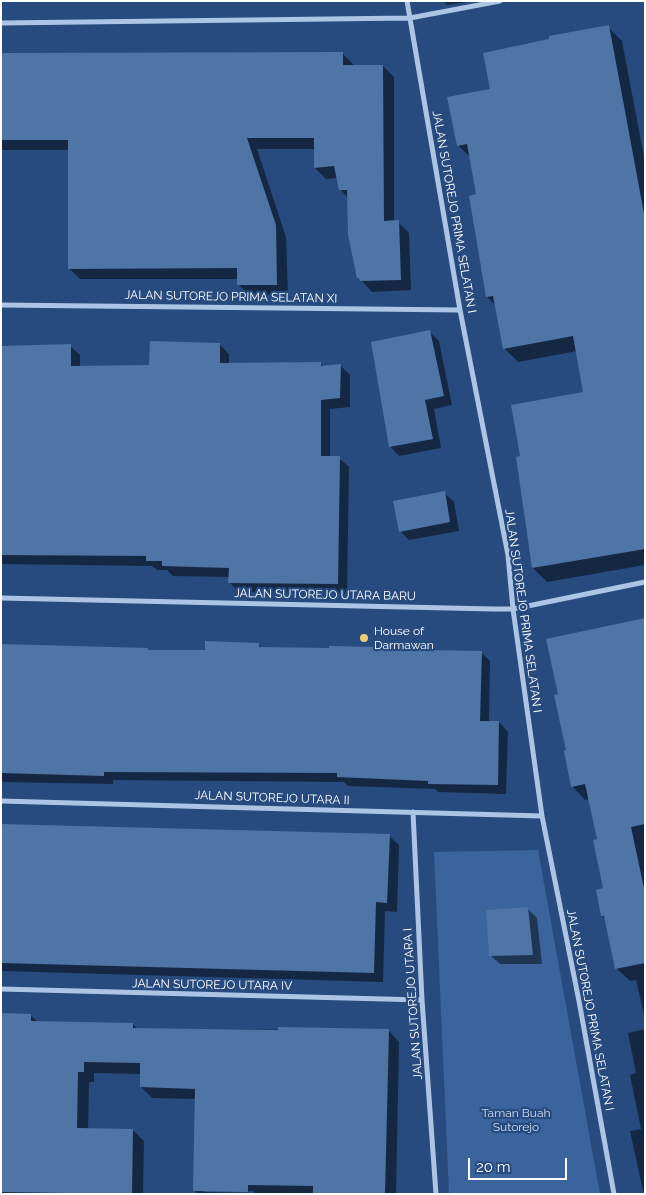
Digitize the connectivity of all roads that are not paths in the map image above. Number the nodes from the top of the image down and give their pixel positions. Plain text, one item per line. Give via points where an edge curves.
1 (407, 1) edge
2 (500, 1) edge
3 (410, 18) junction
4 (1, 23) edge
5 (1, 305) edge
6 (460, 310) junction
7 (645, 582) edge
8 (1, 598) edge
9 (513, 609) junction
10 (1, 801) edge
11 (413, 812) junction
12 (542, 816) junction
13 (1, 990) edge
14 (422, 1000) junction
15 (436, 1194) edge
16 (614, 1194) edge

1 - 3 street, JALAN SUTOREJO PRIMA SELATAN I
2 - 3 street
3 - 4 street
3 - 6 street, JALAN SUTOREJO PRIMA SELATAN I
5 - 6 street, JALAN SUTOREJO PRIMA SELATAN XI
6 - 9 street, JALAN SUTOREJO PRIMA SELATAN I via 508,555
7 - 9 street, JALAN SUTOREJO UTARA BARU
8 - 9 street, JALAN SUTOREJO UTARA BARU
9 - 12 street, JALAN SUTOREJO PRIMA SELATAN I
10 - 11 street, JALAN SUTOREJO UTARA II
11 - 12 street, JALAN SUTOREJO UTARA II
11 - 14 street, JALAN SUTOREJO UTARA I
12 - 16 street, JALAN SUTOREJO PRIMA SELATAN I
13 - 14 street, JALAN SUTOREJO UTARA IV
14 - 15 street, JALAN SUTOREJO UTARA I

